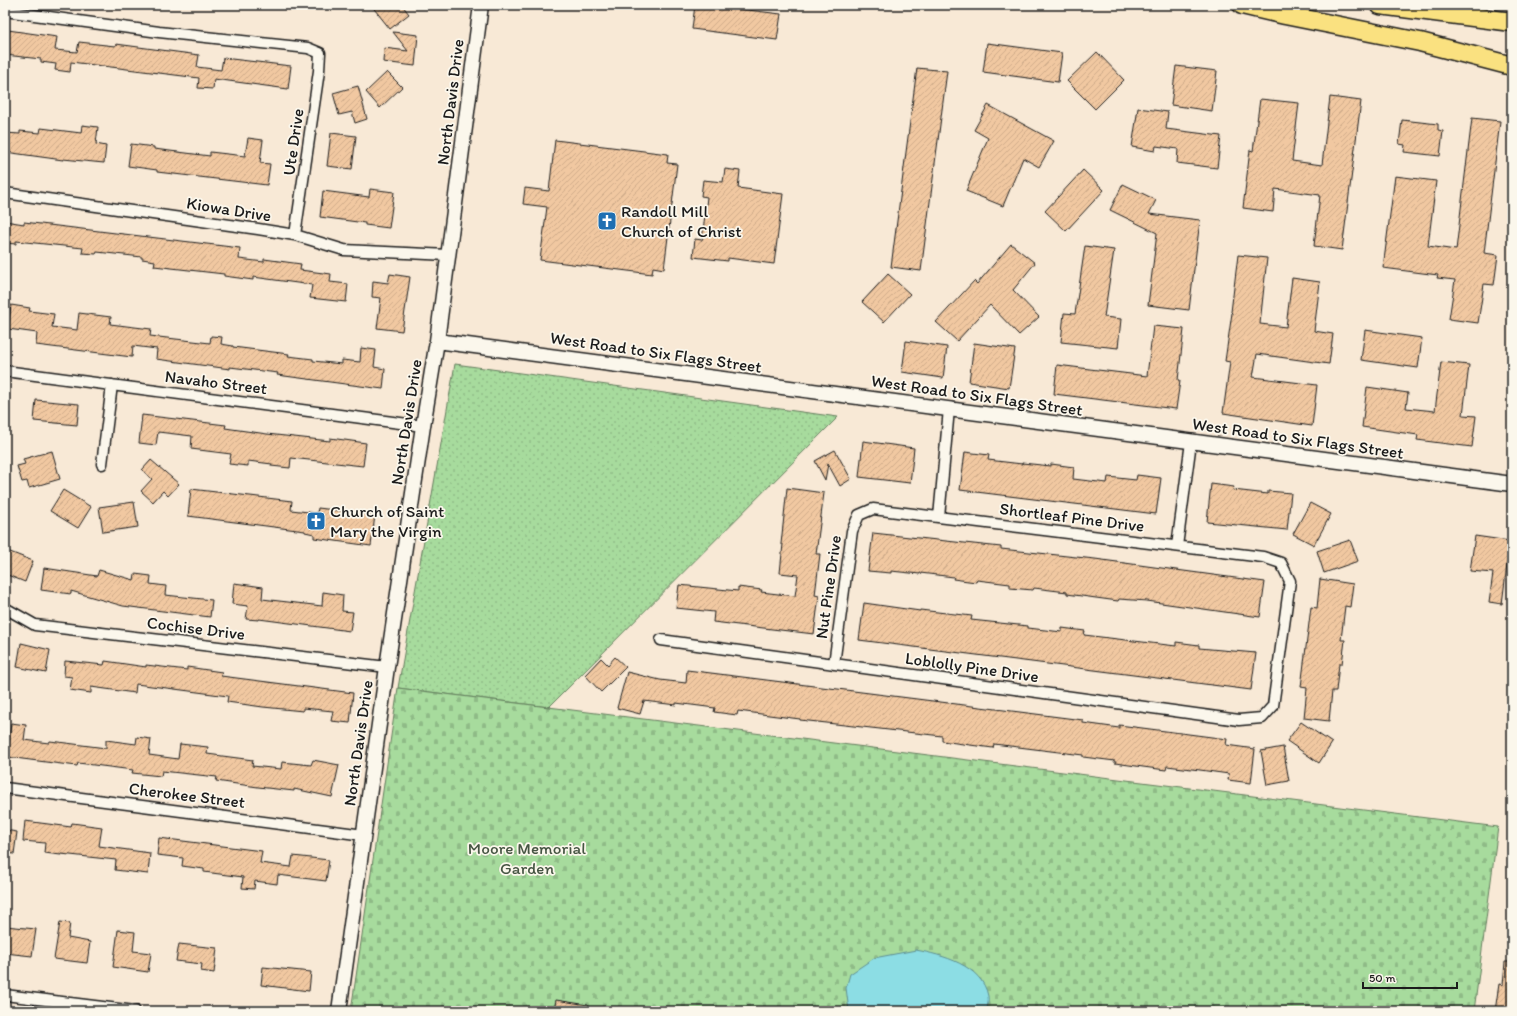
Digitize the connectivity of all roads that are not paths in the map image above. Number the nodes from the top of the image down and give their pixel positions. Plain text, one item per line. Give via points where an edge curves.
1 (481, 5) edge
2 (1242, 5) edge
3 (1380, 5) edge
4 (5, 11) edge
5 (1512, 22) edge
6 (1512, 66) edge
7 (5, 193) edge
8 (295, 235) junction
9 (448, 256) junction
10 (438, 341) junction
11 (5, 371) edge
12 (112, 385) junction
13 (949, 409) junction
14 (423, 426) junction
15 (1191, 442) junction
16 (102, 464) dead end
17 (1512, 484) edge
18 (859, 515) joint
19 (939, 517) junction
20 (1176, 546) junction
21 (5, 608) edge
22 (662, 640) dead end
23 (834, 664) junction
24 (387, 667) junction
25 (1273, 706) joint
26 (5, 788) edge
27 (364, 835) junction
28 (5, 994) edge
29 (135, 1011) edge
30 (339, 1011) edge

1 - 9 street, North Davis Drive
2 - 6 highway via 1420,42
3 - 5 highway
4 - 8 street, Ute Drive via 159,32 308,48 320,53
7 - 8 street, Kiowa Drive
8 - 9 street, Kiowa Drive via 344,250
9 - 10 street, North Davis Drive
10 - 13 street, West Road to Six Flags Street
10 - 14 street, North Davis Drive
11 - 12 street, Navaho Street
12 - 14 street, Navaho Street
12 - 16 street
13 - 15 street, West Road to Six Flags Street
13 - 19 street
14 - 24 street, North Davis Drive
15 - 17 street, West Road to Six Flags Street
15 - 20 street
18 - 19 street, Shortleaf Pine Drive via 873,509
18 - 23 street, Nut Pine Drive via 852,531
19 - 20 street, Shortleaf Pine Drive
20 - 25 street, Shortleaf Pine Drive via 1263,557 1281,563 1290,581
21 - 24 street, Cochise Drive via 34,625
22 - 23 street, Loblolly Pine Drive
23 - 25 street, Loblolly Pine Drive via 1239,720 1262,718
24 - 27 street, North Davis Drive
26 - 27 street, Cherokee Street
27 - 30 street, North Davis Drive
28 - 29 street

